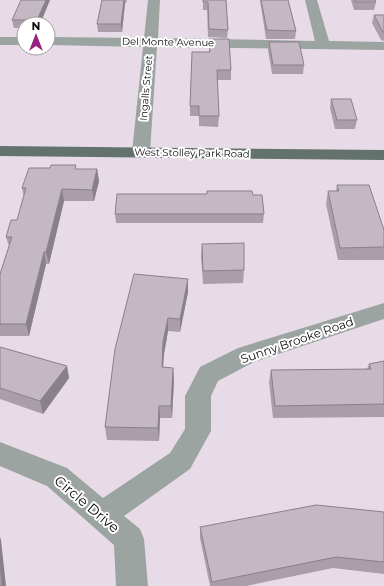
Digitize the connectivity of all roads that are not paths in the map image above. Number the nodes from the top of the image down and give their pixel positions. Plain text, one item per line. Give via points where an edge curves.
1 (154, 0) edge
2 (312, 0) edge
3 (0, 41) edge
4 (16, 41) edge
5 (56, 41) edge
6 (150, 42) junction
7 (323, 45) junction
8 (384, 46) edge
9 (0, 151) edge
10 (141, 152) junction
11 (384, 154) edge
12 (384, 311) edge
13 (0, 454) edge
14 (102, 515) junction
15 (132, 586) edge

1 - 6 street, Ingalls Street
2 - 7 street
3 - 4 street
5 - 6 street, Del Monte Avenue
6 - 7 street, Del Monte Avenue
6 - 10 street, Ingalls Street
7 - 8 street, Del Monte Avenue
9 - 10 main road, West Stolley Park Road
10 - 11 main road, West Stolley Park Road
12 - 14 street, Sunny Brooke Road via 246,355 209,374 198,396 198,431 180,462
13 - 14 street, Circle Drive via 56,477
14 - 15 street, Circle Drive via 129,539

